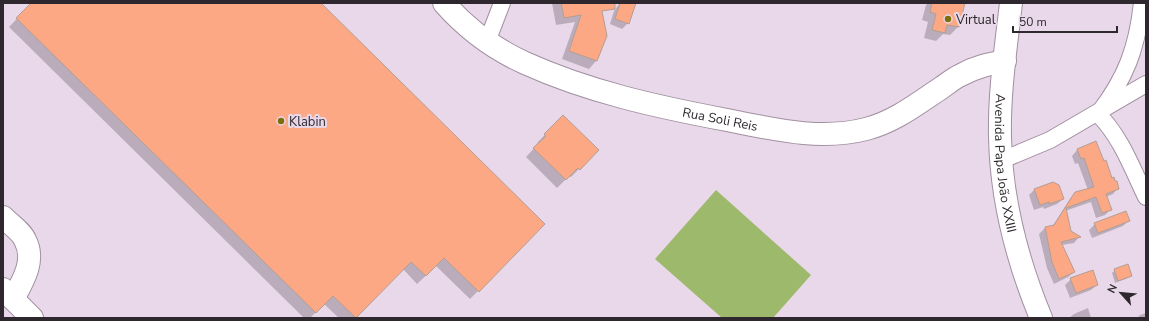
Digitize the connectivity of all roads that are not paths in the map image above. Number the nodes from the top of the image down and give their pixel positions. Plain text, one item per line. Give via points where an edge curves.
1 (444, 3) edge
2 (502, 3) edge
3 (1011, 3) edge
4 (1142, 3) edge
5 (488, 42) junction
6 (1005, 61) junction
7 (1146, 84) edge
8 (1098, 114) junction
9 (1000, 161) junction
10 (1146, 197) edge
11 (3, 217) edge
12 (8, 294) edge
13 (32, 318) edge
14 (1042, 318) edge

1 - 5 main road, Rua Soli Reis
2 - 5 street
3 - 6 main road, Avenida Papa João XXIII
4 - 8 street via 1129,62 1112,95
5 - 6 main road, Rua Soli Reis via 524,63 594,89 677,111 807,134 839,134 891,121 960,75 978,67
6 - 9 main road, Avenida Papa João XXIII via 1000,113
7 - 8 street
8 - 9 street via 1050,140
8 - 10 street via 1120,142
9 - 14 main road, Avenida Papa João XXIII via 1013,238 1026,282
11 - 12 main road via 25,239 30,254 29,266 21,285
12 - 13 main road

